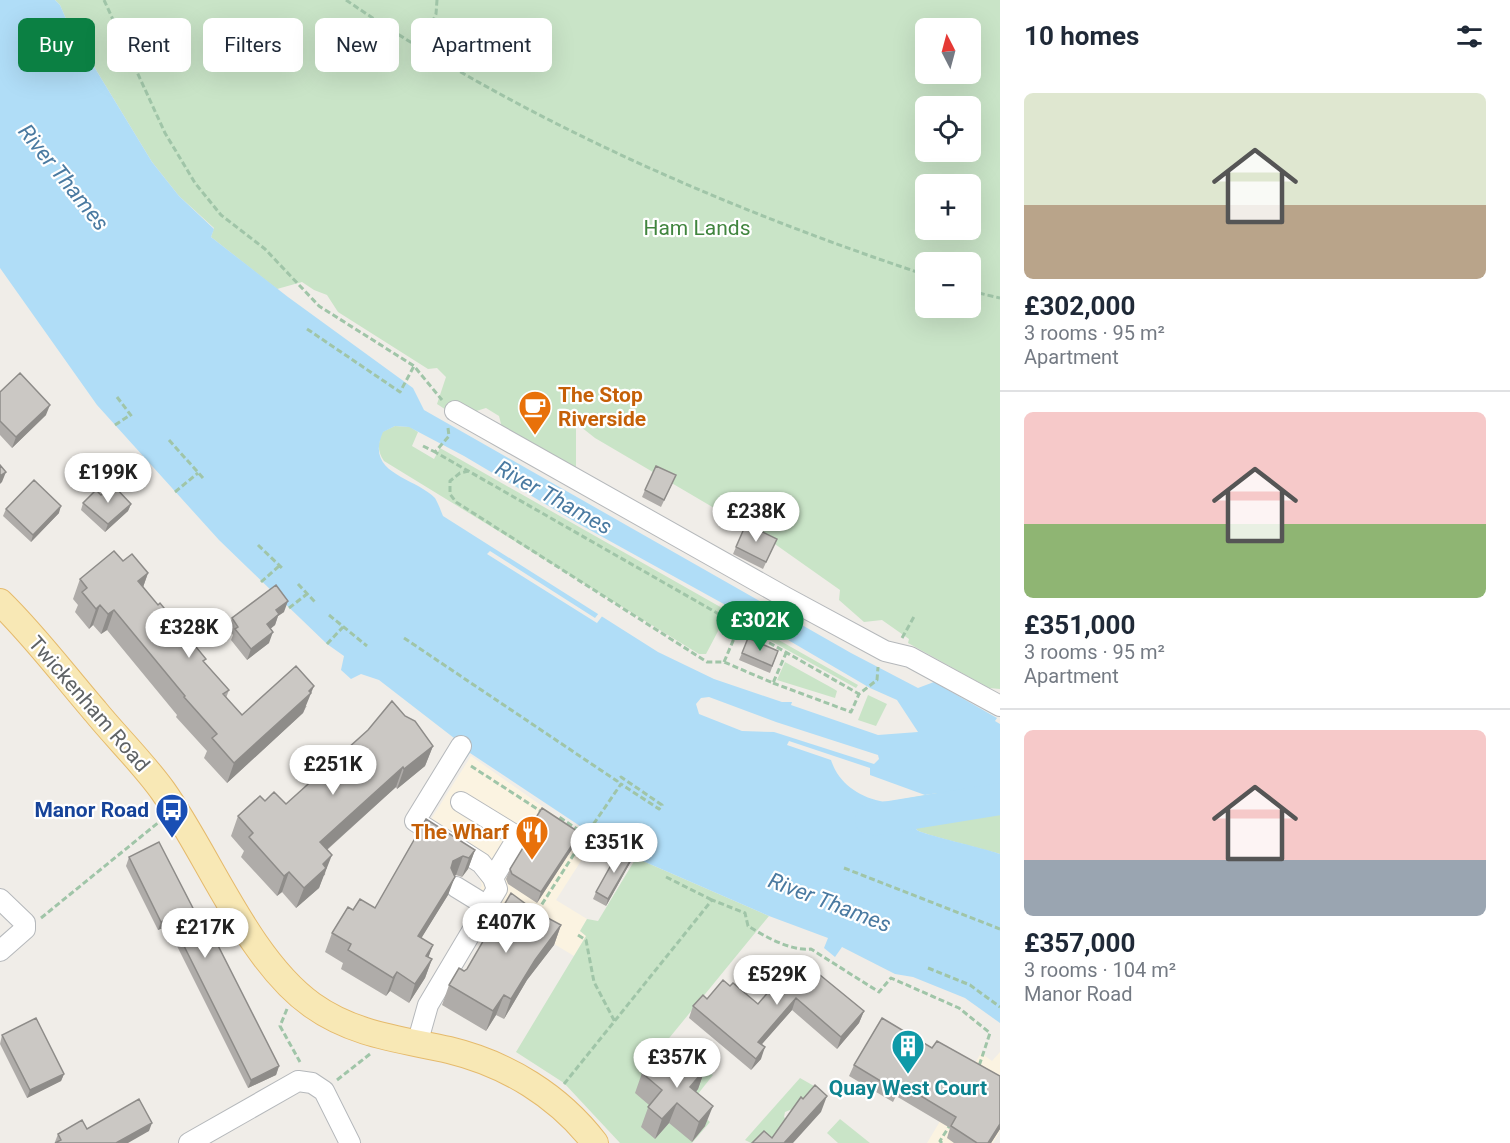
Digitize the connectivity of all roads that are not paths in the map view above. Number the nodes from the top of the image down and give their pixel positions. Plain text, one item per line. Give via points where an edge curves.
1 (452, 417) road end
2 (0, 602) edge
3 (1000, 706) edge
4 (461, 746) dead end
5 (461, 802) dead end
6 (493, 878) junction
7 (456, 887) edge
8 (0, 899) edge
9 (487, 906) junction
10 (0, 951) edge
11 (417, 1044) junction
12 (189, 1143) edge
13 (350, 1143) edge
14 (595, 1143) edge

1 - 3 street via 885,651 910,657
2 - 11 main road, Twickenham Road via 163,791 265,957 294,991 352,1028
4 - 6 street via 415,821 481,863
5 - 6 street via 518,837
6 - 9 street via 497,889
7 - 9 street
8 - 10 street via 25,923 25,929
9 - 11 street via 428,1005
11 - 14 main road via 489,1063 552,1098
12 - 13 street via 298,1081 318,1087

